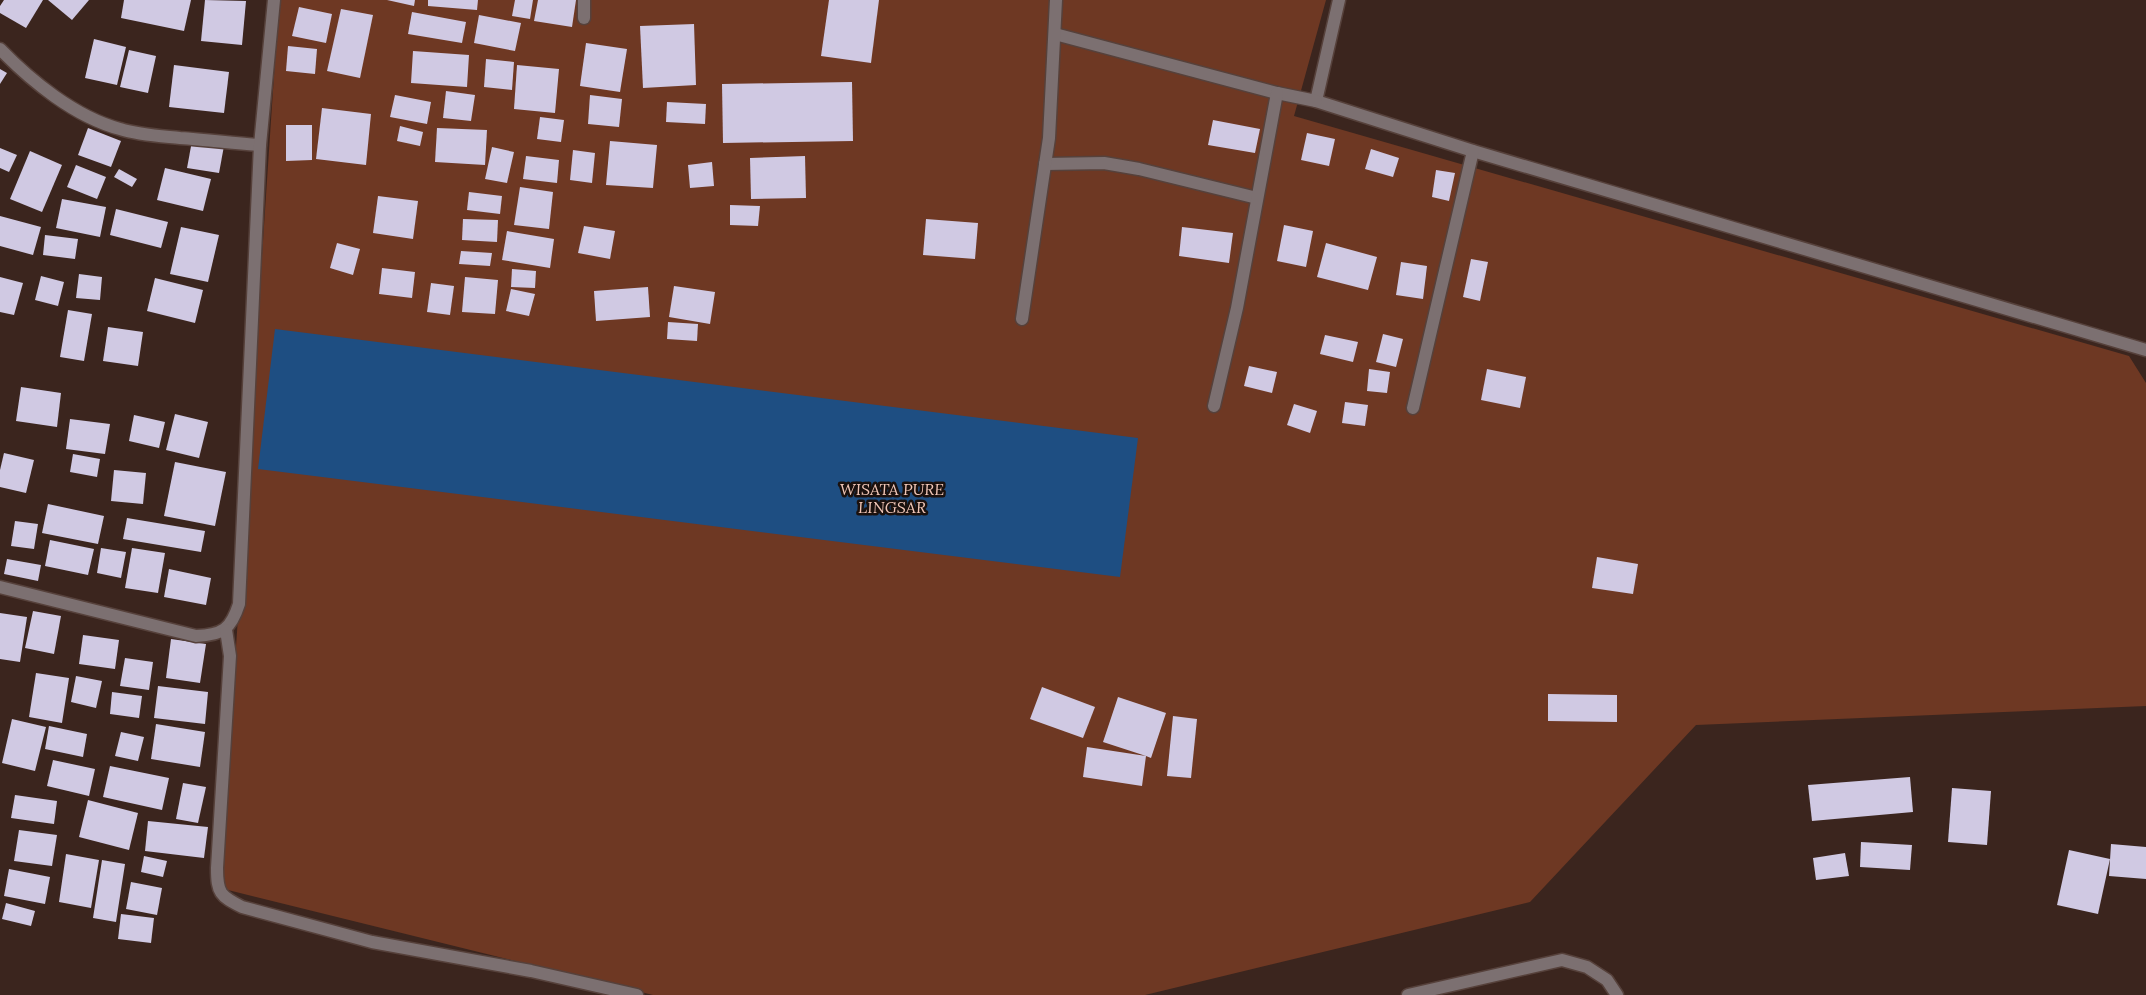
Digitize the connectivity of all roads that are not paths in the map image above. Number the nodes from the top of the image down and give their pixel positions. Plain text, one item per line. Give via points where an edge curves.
1 (274, 0) edge
2 (584, 0) edge
3 (1056, 0) edge
4 (1339, 0) edge
5 (584, 18) dead end
6 (1055, 34) junction
7 (0, 49) edge
8 (1277, 93) junction
9 (1316, 101) junction
10 (260, 145) junction
11 (1474, 151) junction
12 (1044, 164) junction
13 (1257, 198) junction
14 (1022, 319) dead end
15 (2146, 350) edge
16 (1214, 406) dead end
17 (1413, 408) dead end
18 (0, 587) edge
19 (226, 630) junction
20 (637, 995) edge
21 (1408, 995) edge
22 (1617, 995) edge

1 - 10 street
2 - 5 street
3 - 6 street
4 - 9 street
6 - 8 street
6 - 12 street via 1049,138
7 - 10 street via 25,75 52,95 117,129 138,134
8 - 9 street
8 - 13 street
9 - 11 street
10 - 19 street via 239,604
11 - 15 street
11 - 17 street
12 - 13 street via 1104,163
12 - 14 street
13 - 16 street via 1237,308
18 - 19 street via 196,636 214,636
19 - 20 street via 230,656 217,868 217,886 226,899 242,907 372,942 531,971
21 - 22 street via 1562,960 1588,967 1606,980

